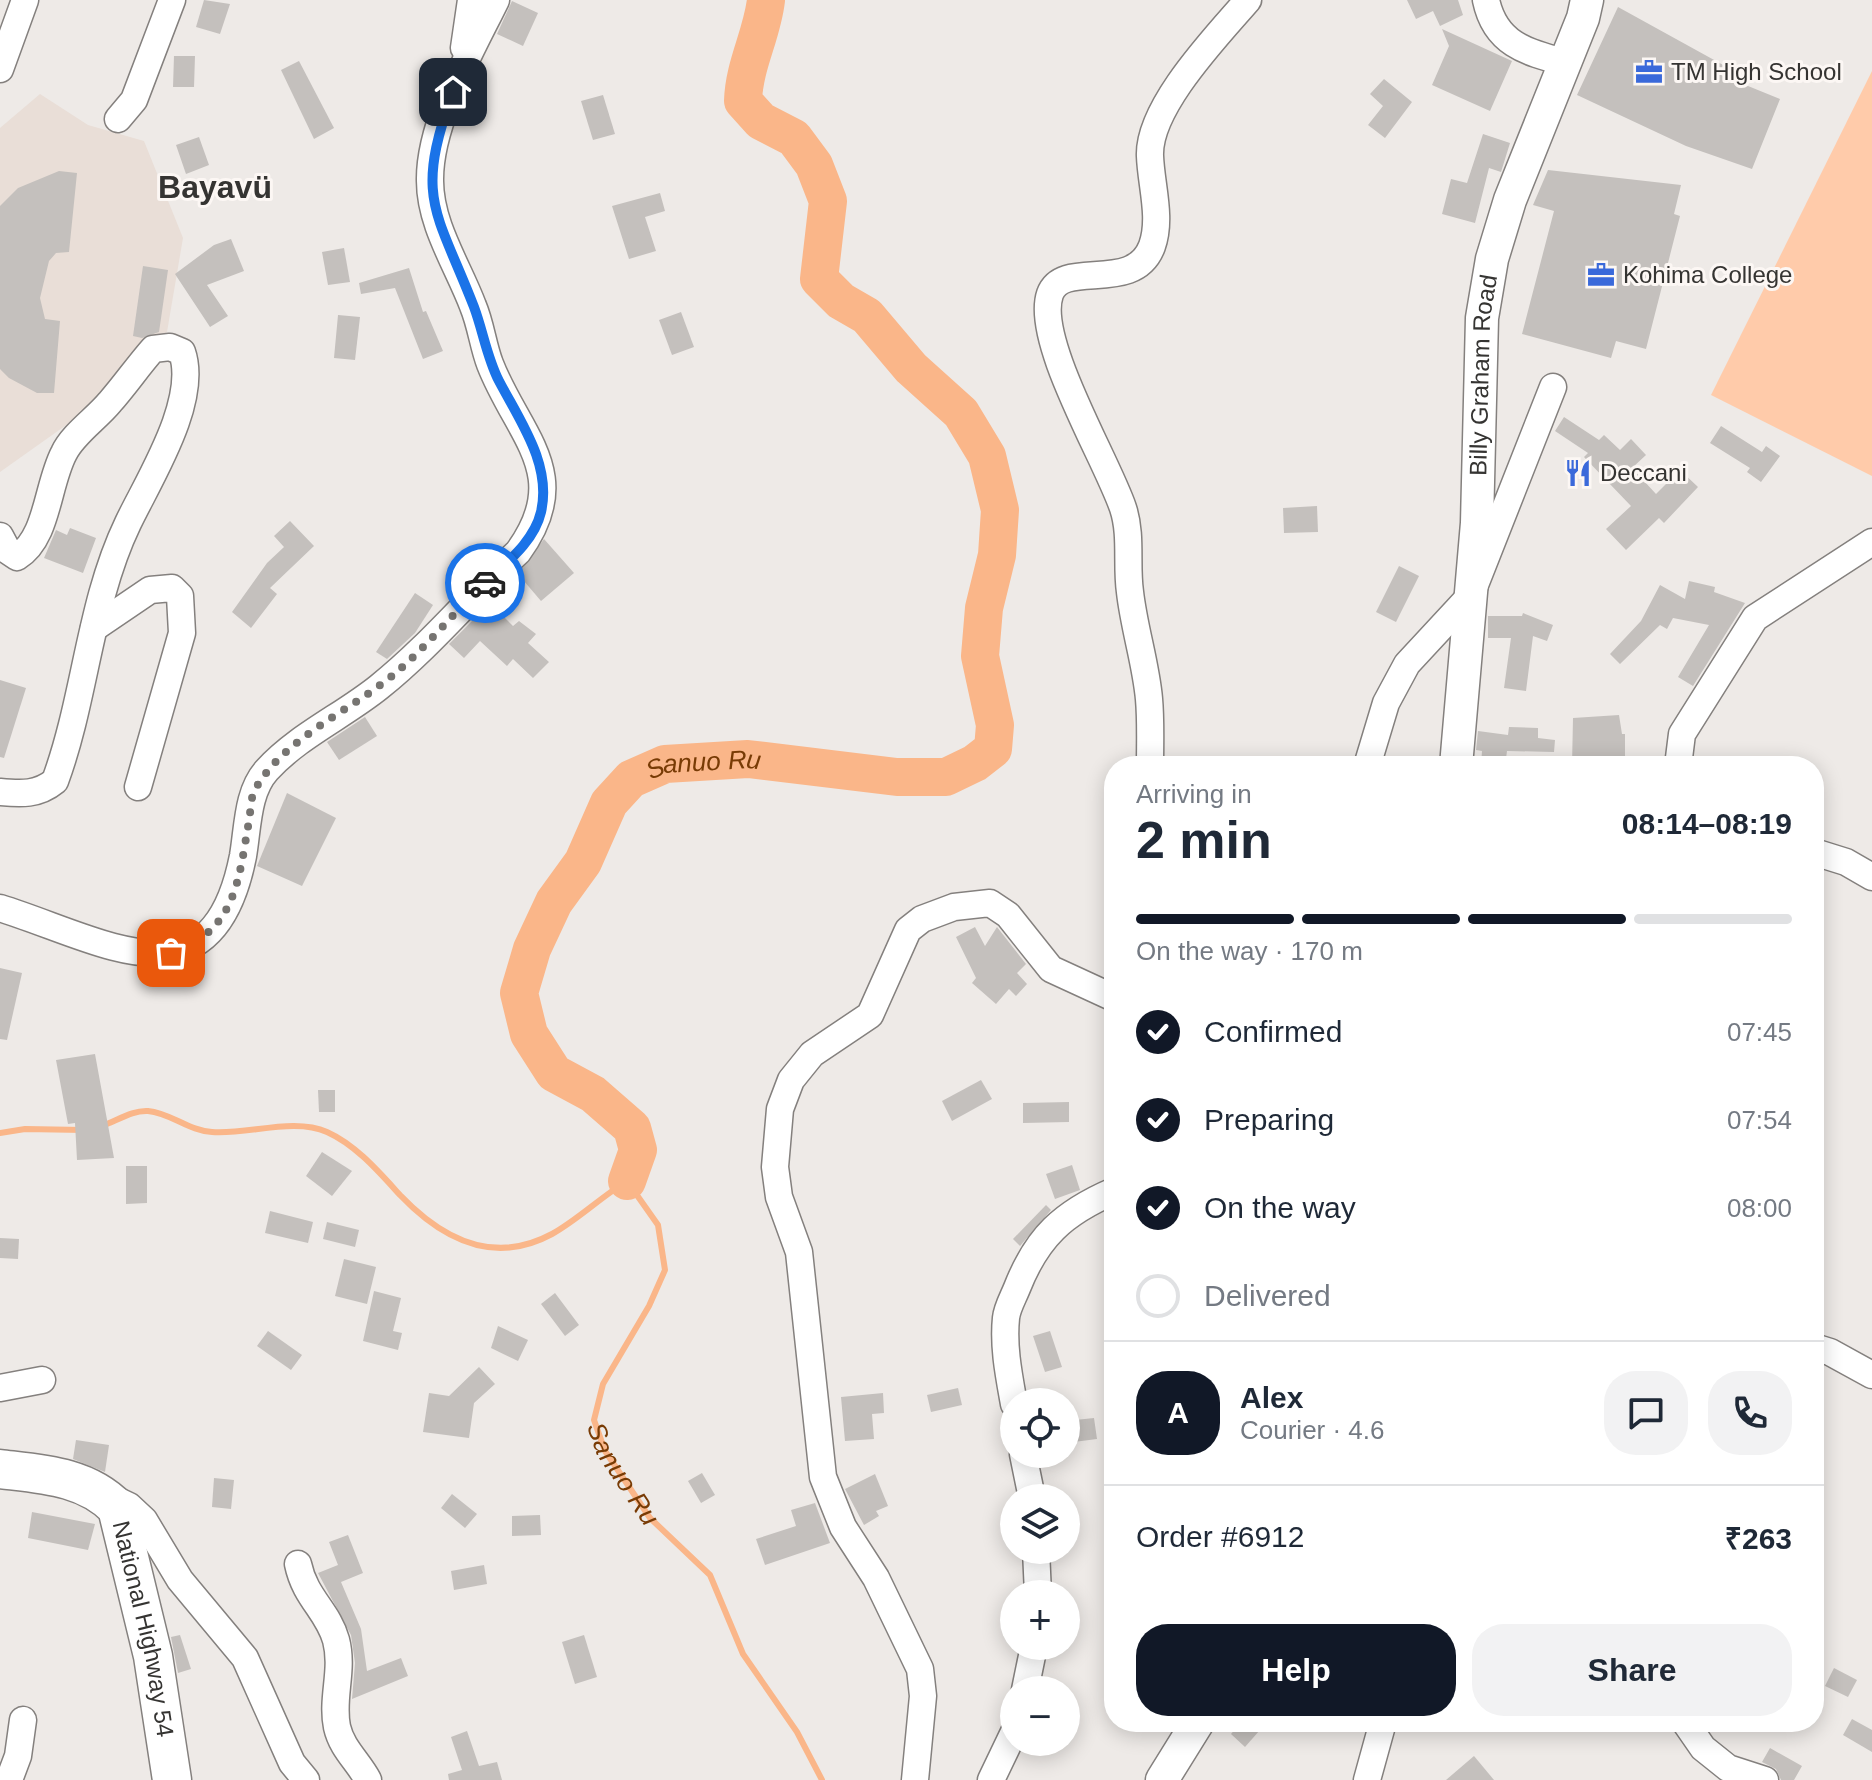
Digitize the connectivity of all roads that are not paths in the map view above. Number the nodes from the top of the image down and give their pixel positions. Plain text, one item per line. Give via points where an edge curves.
1 (25, 0) edge
2 (172, 0) edge
3 (471, 0) edge
4 (496, 0) edge
5 (1248, 0) edge
6 (1486, 0) edge
7 (1587, 0) edge
8 (1564, 62) junction
9 (0, 69) edge
10 (460, 74) junction
11 (118, 119) dead end
12 (1553, 387) dead end
13 (0, 536) edge
14 (1872, 542) edge
15 (1471, 595) junction
16 (94, 628) junction
17 (1150, 756) edge
18 (1370, 756) edge
19 (1457, 756) edge
20 (1679, 756) edge
21 (138, 787) dead end
22 (0, 792) edge
23 (1824, 855) edge
24 (1872, 877) edge
25 (0, 908) edge
26 (1104, 993) edge
27 (1104, 1196) edge
28 (1824, 1350) edge
29 (1872, 1375) edge
30 (42, 1380) dead end
31 (0, 1388) edge
32 (1011, 1388) edge
33 (0, 1469) edge
34 (102, 1492) junction
35 (298, 1564) dead end
36 (23, 1720) dead end
37 (1192, 1732) edge
38 (1380, 1732) edge
39 (1692, 1732) edge
40 (1002, 1756) edge
41 (9, 1780) edge
42 (172, 1780) edge
43 (306, 1780) edge
44 (368, 1780) edge
45 (915, 1780) edge
46 (991, 1780) edge
47 (1162, 1780) edge
48 (1367, 1780) edge
49 (1765, 1780) edge

1 - 9 street
2 - 11 street via 134,100
3 - 10 street
4 - 10 street
5 - 17 street via 1186,72 1155,129 1150,154 1156,232 1142,263 1131,270 1063,280 1052,290 1047,309 1053,342 1124,511 1130,591 1149,699
6 - 8 street via 1493,26 1514,44
7 - 8 main road, Billy Graham Road
8 - 15 main road, Billy Graham Road via 1510,200 1489,274 1478,373 1481,457
10 - 25 street via 434,148 434,209 491,365 522,421 541,473 541,512 533,531 402,668 266,770 254,790 232,900 216,929 196,944 171,953 141,954
12 - 15 street
13 - 16 street via 17,557 30,549 66,448 153,349 182,352 186,365 169,446 128,524
14 - 20 street via 1755,618 1682,734
15 - 18 street via 1407,664 1380,719
15 - 19 main road, Billy Graham Road
16 - 21 street via 150,590 172,588 180,596 182,633
16 - 22 street via 55,781 26,794
23 - 24 street
26 - 45 street via 1051,969 1008,915 990,903 954,907 908,930 870,1015 812,1054 791,1080 780,1109 775,1167 779,1197 799,1252 823,1477 843,1527 876,1578 920,1669 923,1696
27 - 32 street via 1057,1222 1027,1262 1006,1315
28 - 29 street
30 - 31 street
33 - 34 highway, National Highway 54 via 59,1476
34 - 42 highway, National Highway 54 via 117,1508 153,1656
34 - 43 street via 144,1520 180,1580 245,1658 292,1763
35 - 44 street via 303,1586 336,1638 337,1726
36 - 41 street
37 - 47 main road
38 - 48 street
39 - 49 street via 1728,1768
40 - 46 street

